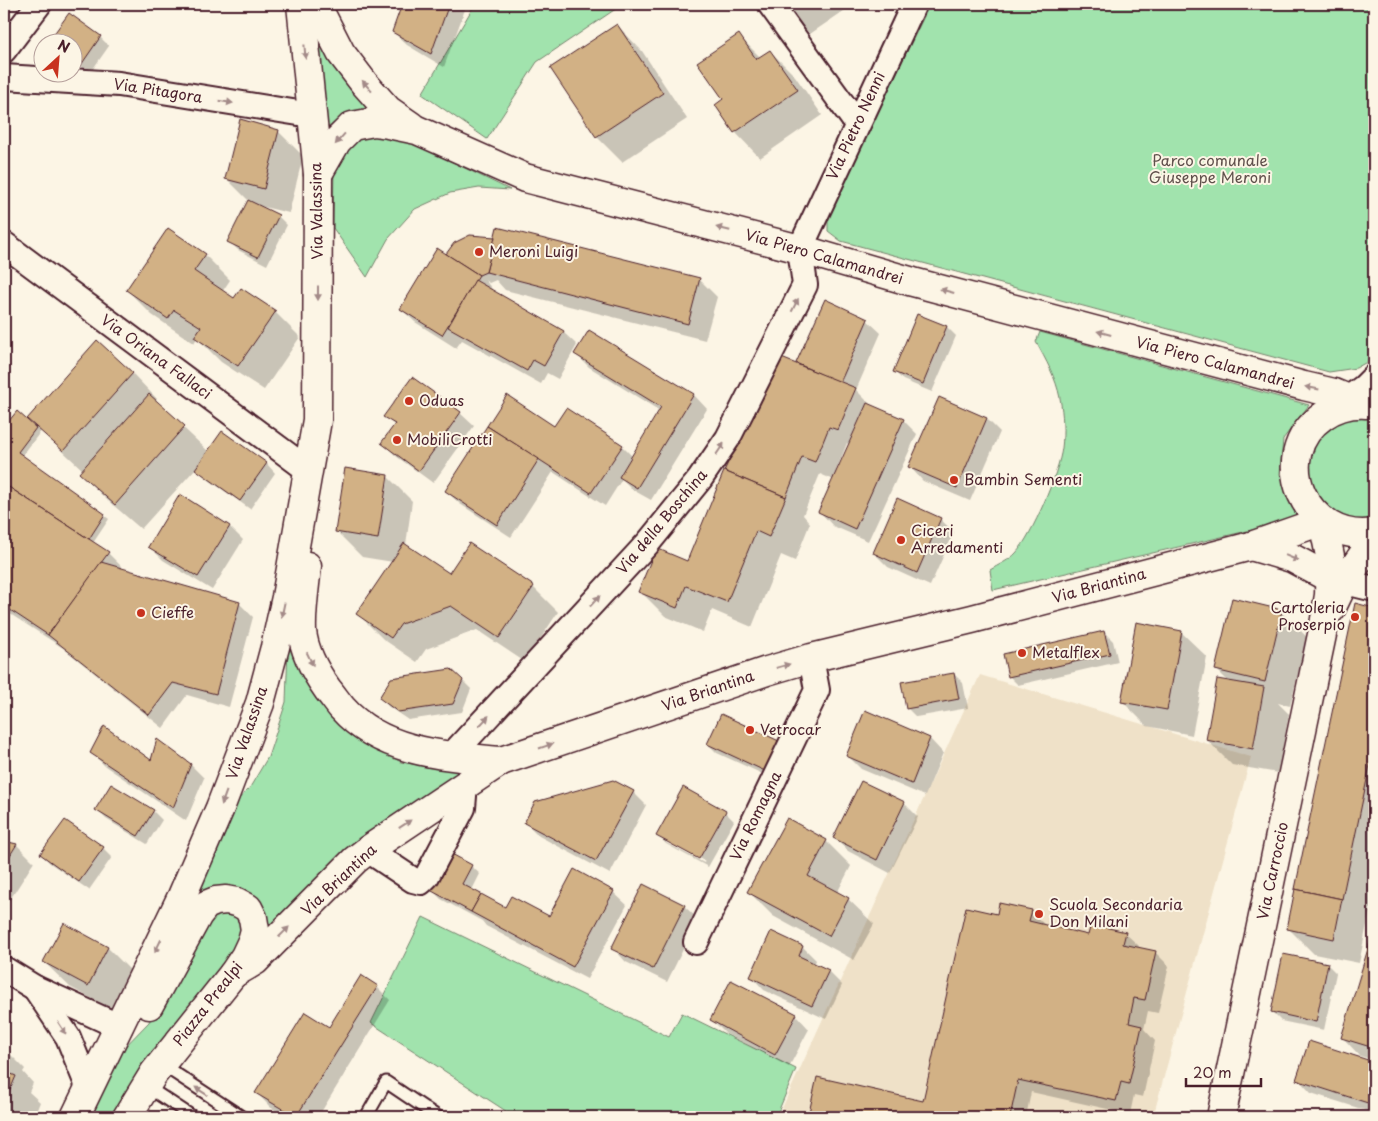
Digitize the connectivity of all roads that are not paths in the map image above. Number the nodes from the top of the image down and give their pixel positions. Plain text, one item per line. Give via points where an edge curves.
1 (39, 4) edge
2 (301, 4) edge
3 (316, 4) edge
4 (770, 4) edge
5 (914, 4) edge
6 (4, 50) edge
7 (4, 77) edge
8 (311, 115) junction
9 (857, 124) junction
10 (417, 130) junction
11 (318, 174) junction
12 (4, 244) edge
13 (800, 249) junction
14 (1374, 377) edge
15 (1353, 404) edge
16 (317, 420) junction
17 (308, 470) junction
18 (1322, 522) junction
19 (1251, 546) junction
20 (1372, 550) edge
21 (1336, 580) junction
22 (1374, 589) edge
23 (811, 658) junction
24 (451, 756) junction
25 (501, 761) junction
26 (465, 784) junction
27 (368, 850) junction
28 (696, 942) dead end
29 (4, 969) edge
30 (234, 974) junction
31 (35, 988) junction
32 (120, 1027) junction
33 (161, 1064) junction
34 (146, 1086) junction
35 (89, 1089) junction
36 (75, 1117) edge
37 (127, 1117) edge
38 (193, 1117) edge
39 (242, 1117) edge
40 (366, 1117) edge
41 (438, 1117) edge
42 (1221, 1117) edge

1 - 6 street
2 -> 8 main road, Via Valassina
10 -> 3 main road via 388,110 364,83 341,53
4 - 9 street
5 - 9 street, Via Pietro Nenni
7 -> 8 street, Via Pitagora via 119,84
8 - 11 main road, Via Valassina
9 - 13 street, Via Pietro Nenni
10 -> 11 main road, Via Piero Calamandrei via 374,122 352,126 337,140
13 -> 10 main road, Via Piero Calamandrei via 525,178
11 -> 16 main road, Via Valassina
12 - 17 street, Via Oriana Fallaci
15 -> 13 main road, Via Piero Calamandrei via 1324,390 913,282
24 -> 13 street, Via della Boschina via 641,551 700,479 728,438 805,285
14 - 15 street
15 - 18 main road via 1316,421 1300,445 1296,466 1299,490
16 - 17 main road, Via Valassina
16 -> 24 main road, Via Valassina via 302,631 306,651 320,678 342,708 363,726 422,752
17 -> 32 main road, Via Valassina via 286,597 260,702 220,808
18 - 19 main road, Via Briantina
18 - 20 main road via 1342,532 1365,535
18 - 21 main road, Via Carroccio
19 -> 21 main road via 1292,558
19 - 23 main road, Via Briantina
20 - 21 main road
21 - 22 street
21 - 42 main road, Via Carroccio via 1329,595
25 -> 23 main road, Via Briantina
23 - 28 street, Via Romagna via 817,690
24 - 25 main road, Via Valassina
25 - 26 main road, Via Briantina
27 -> 26 main road, Via Briantina
26 - 27 street via 463,808 427,876 420,882
30 -> 27 main road, Via Briantina via 256,961
29 - 31 street
30 - 32 main road, Piazza Prealpi via 252,941 255,930 253,918 248,908 237,902 216,900 206,905 198,915 149,1006
30 - 33 main road, Piazza Prealpi
31 - 32 street
31 -> 35 street via 68,1037
32 - 35 main road, Piazza Prealpi
33 - 34 main road, Piazza Prealpi
39 -> 33 lane
34 - 37 main road, Piazza Prealpi
34 - 38 lane
35 - 36 main road, Piazza Prealpi
40 - 41 lane via 386,1082

